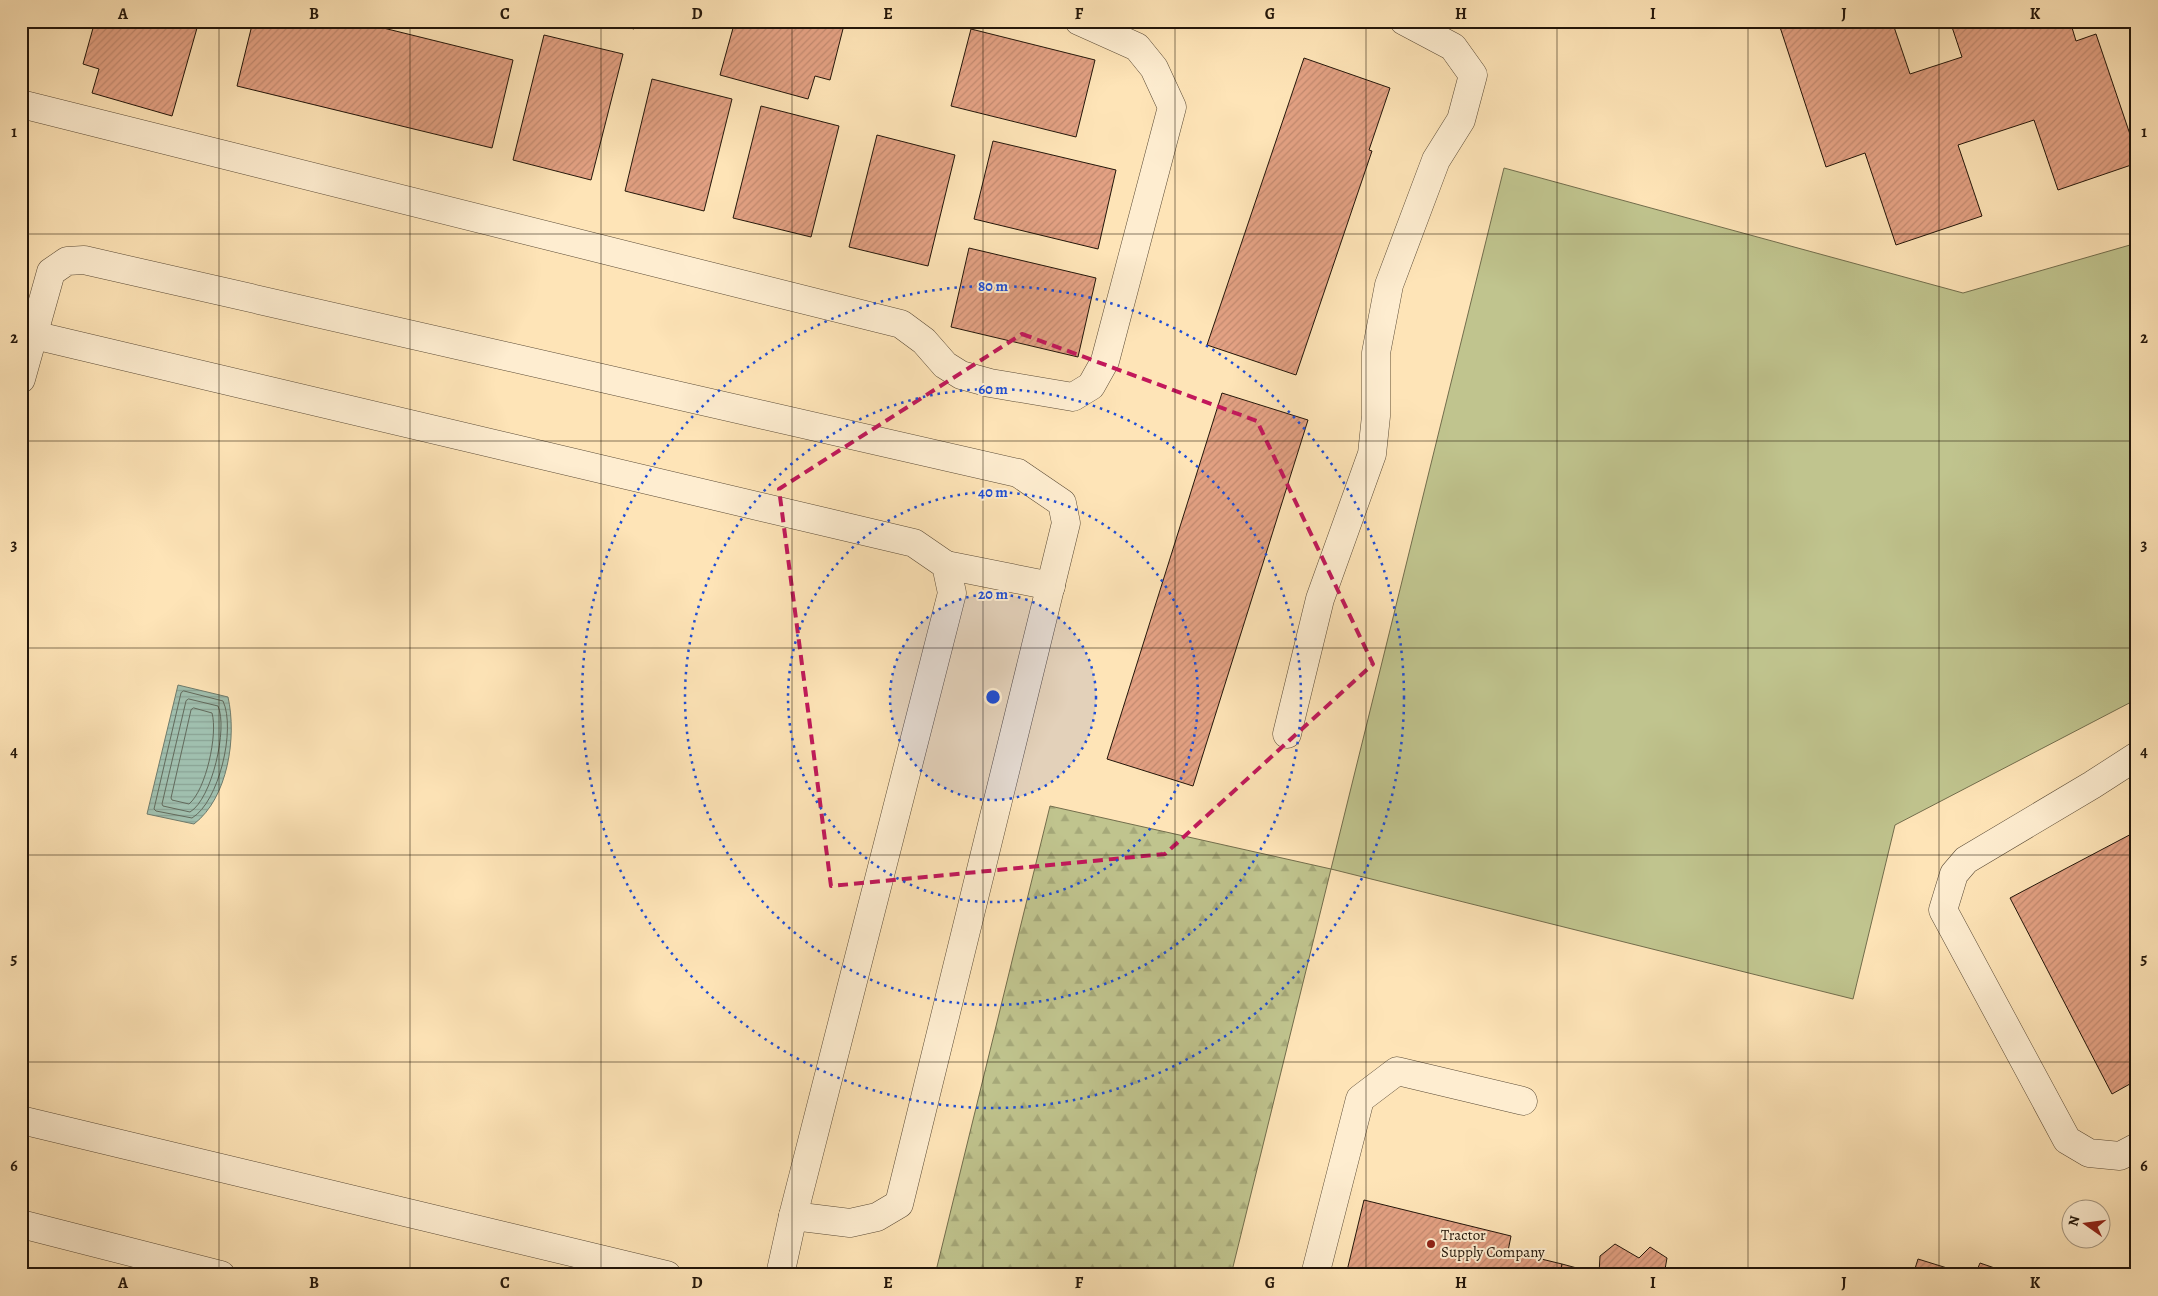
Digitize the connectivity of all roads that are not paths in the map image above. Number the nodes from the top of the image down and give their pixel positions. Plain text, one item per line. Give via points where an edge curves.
1 (1079, 21) edge
2 (1405, 21) edge
3 (21, 104) edge
4 (27, 334) edge
5 (21, 379) edge
6 (946, 565) junction
7 (1051, 586) junction
8 (1287, 734) dead end
9 (2137, 756) edge
10 (1523, 1101) dead end
11 (21, 1120) edge
12 (2137, 1147) edge
13 (793, 1216) junction
14 (21, 1224) edge
15 (221, 1275) edge
16 (667, 1275) edge
17 (780, 1275) edge
18 (1315, 1275) edge

1 - 3 street via 1136,48 1154,68 1172,107 1105,361 1091,386 1074,397 961,376 901,324
2 - 8 street via 1453,48 1472,75 1461,120 1436,160 1388,285 1376,353 1372,454 1320,599
4 - 5 street
4 - 6 street via 914,543
4 - 7 street via 51,272 68,261 84,260 1018,472 1062,503 1066,523
6 - 7 street
6 - 13 street via 952,593
7 - 13 street via 899,1204 877,1216 850,1223
9 - 12 street via 1966,860 1954,874 1943,910 2067,1140 2089,1153 2120,1156
10 - 18 street via 1397,1071 1360,1099
11 - 16 street
13 - 17 street
14 - 15 street

